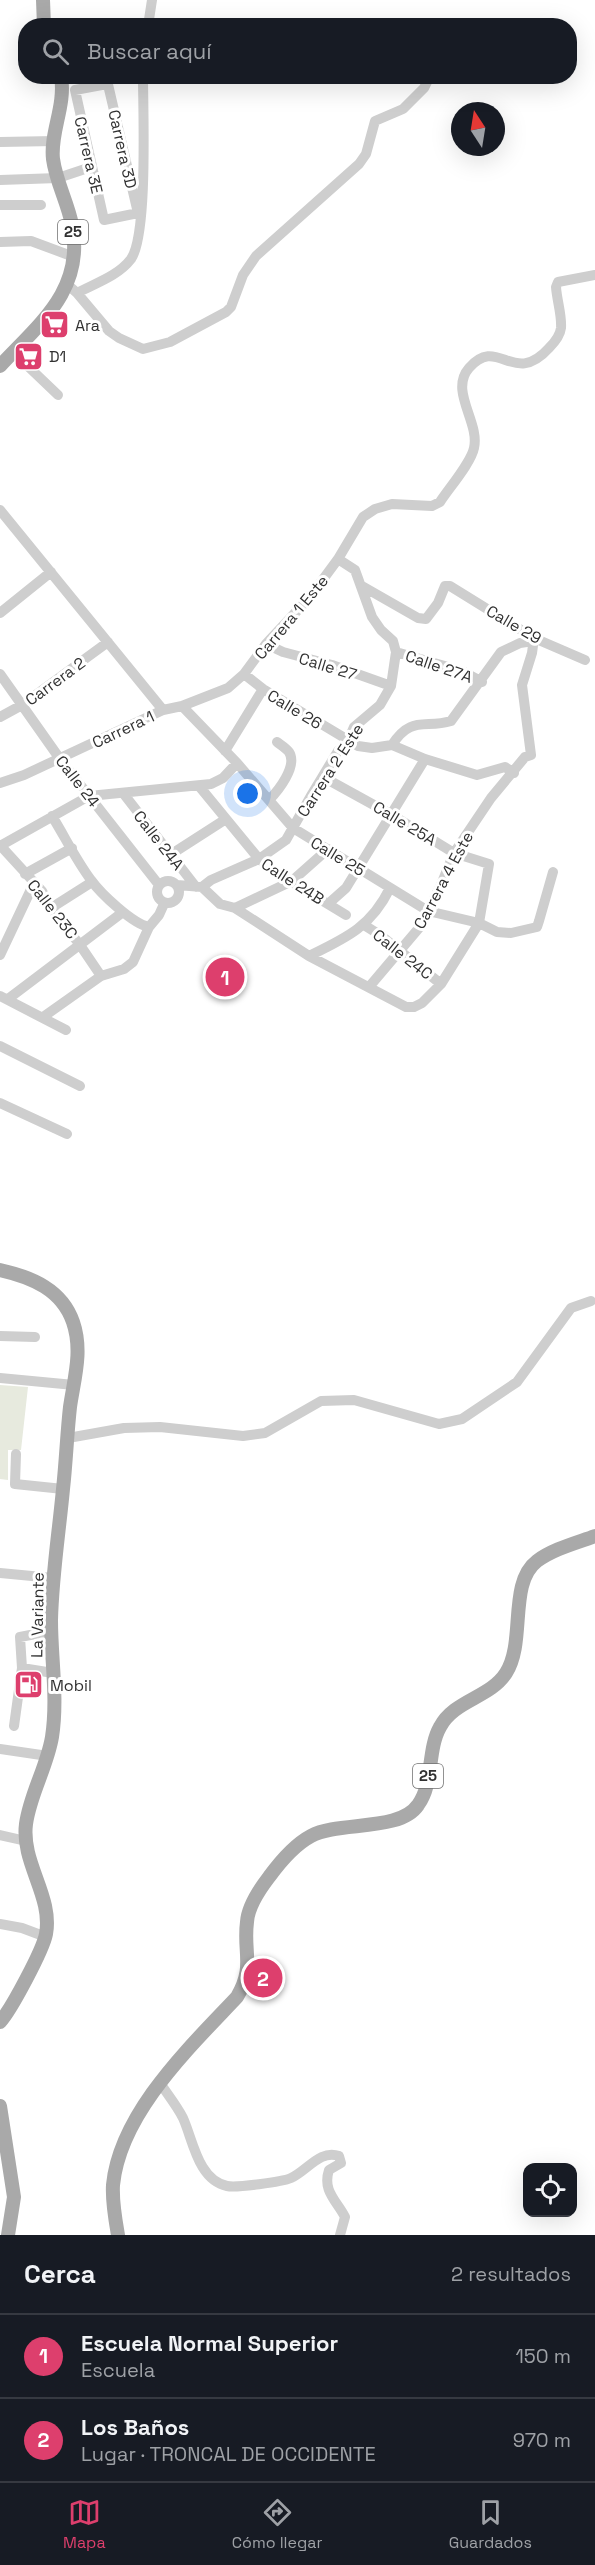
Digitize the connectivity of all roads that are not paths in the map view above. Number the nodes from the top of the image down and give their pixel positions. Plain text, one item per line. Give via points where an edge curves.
1 (43, 0) edge
2 (152, 0) edge
3 (42, 18) edge
4 (149, 18) edge
5 (61, 84) edge
6 (94, 84) edge
7 (107, 84) edge
8 (143, 84) edge
9 (426, 84) edge
10 (55, 141) junction
11 (0, 142) edge
12 (91, 167) junction
13 (58, 178) junction
14 (0, 180) edge
15 (0, 205) edge
16 (40, 205) dead end
17 (104, 220) joint
18 (0, 242) edge
19 (74, 257) junction
20 (595, 275) edge
21 (73, 289) junction
22 (13, 352) junction
23 (0, 366) edge
24 (58, 395) dead end
25 (0, 510) edge
26 (339, 560) junction
27 (51, 572) junction
28 (362, 586) junction
29 (0, 613) edge
30 (534, 640) junction
31 (108, 642) junction
32 (266, 644) junction
33 (396, 652) junction
34 (585, 660) dead end
35 (0, 674) edge
36 (244, 674) junction
37 (482, 682) junction
38 (391, 686) junction
39 (263, 689) junction
40 (22, 705) junction
41 (182, 706) junction
42 (163, 710) junction
43 (0, 717) edge
44 (348, 741) junction
45 (277, 742) dead end
46 (392, 745) junction
47 (225, 751) junction
48 (60, 759) junction
49 (425, 759) junction
50 (237, 763) junction
51 (514, 773) junction
52 (323, 777) junction
53 (0, 783) edge
54 (199, 786) junction
55 (123, 793) junction
56 (89, 796) junction
57 (269, 800) junction
58 (392, 814) junction
59 (52, 816) junction
60 (226, 819) junction
61 (293, 828) junction
62 (0, 845) edge
63 (72, 848) junction
64 (328, 849) junction
65 (454, 853) junction
66 (170, 855) junction
67 (259, 859) junction
68 (357, 866) junction
69 (553, 872) dead end
70 (25, 874) junction
71 (292, 881) junction
72 (92, 882) junction
73 (34, 883) junction
74 (159, 885) junction
75 (177, 885) junction
76 (199, 887) junction
77 (390, 888) junction
78 (164, 904) junction
79 (328, 904) junction
80 (51, 908) junction
81 (235, 908) junction
82 (428, 911) junction
83 (123, 912) junction
84 (346, 915) dead end
85 (479, 923) junction
86 (364, 925) junction
87 (149, 927) junction
88 (80, 945) junction
89 (400, 951) junction
90 (0, 955) edge
91 (309, 956) junction
92 (101, 976) junction
93 (441, 984) junction
94 (369, 987) junction
95 (4, 998) edge
96 (43, 1017) junction
97 (66, 1030) dead end
98 (0, 1046) edge
99 (80, 1086) dead end
100 (0, 1103) edge
101 (67, 1134) dead end
102 (0, 1270) edge
103 (591, 1300) dead end
104 (0, 1336) edge
105 (35, 1337) dead end
106 (0, 1378) edge
107 (74, 1385) junction
108 (68, 1438) junction
109 (16, 1454) dead end
110 (63, 1489) junction
111 (595, 1536) edge
112 (0, 1573) edge
113 (53, 1578) junction
114 (51, 1631) junction
115 (22, 1668) junction
116 (53, 1673) junction
117 (14, 1726) dead end
118 (0, 1749) edge
119 (48, 1756) junction
120 (0, 1835) edge
121 (26, 1841) junction
122 (0, 1924) edge
123 (46, 1937) junction
124 (0, 2022) edge
125 (160, 2084) junction
126 (0, 2106) edge
127 (2, 2124) edge
128 (8, 2235) edge
129 (118, 2235) edge
130 (340, 2235) edge

1 - 3 main road
2 - 4 street
5 - 10 main road, 25
6 - 12 street, Carrera 3E via 75,90
7 - 17 street, Carrera 3D via 138,213
8 - 21 street via 142,209 136,250 117,272
9 - 21 street via 403,109 375,121 366,154 359,164 256,256 243,275 231,307 217,318 170,342 143,349 109,331
10 - 11 street
10 - 13 main road, 25 via 53,158
12 - 13 street
12 - 17 street, Carrera 3E
13 - 14 street
13 - 19 main road, 25 via 72,225
15 - 16 street
18 - 19 street via 32,241
19 - 21 main road, 25
20 - 26 street, Carrera 1 Este via 558,282 561,329 535,362 518,364 485,356 469,367 463,376 462,390 473,426 474,447 440,502 432,506 392,504 375,509 363,517
21 - 22 main road, 25
22 - 23 main road, 25
22 - 24 street
25 - 27 street
26 - 28 street via 355,570
26 - 32 street, Carrera 1 Este
27 - 29 street
27 - 31 street
28 - 30 street, Calle 29 via 426,619 445,586 450,586
28 - 33 street via 372,617 393,641
30 - 34 street, Calle 29
30 - 37 street via 501,652
30 - 51 street, Carrera 4 Este via 522,685 531,755
31 - 40 street, Carrera 2
31 - 42 street
32 - 36 street, Carrera 1 Este
32 - 38 street, Calle 27
33 - 37 street, Calle 27A via 462,671
33 - 38 street, Carrera 2 Este
35 - 40 street, Calle 24
36 - 39 street, Calle 26
36 - 41 street, Carrera 1 via 228,688
37 - 46 street via 451,721 416,724
38 - 44 street, Carrera 2 Este via 380,705 354,727
39 - 44 street, Calle 26
39 - 47 street
40 - 43 street, Carrera 2
40 - 48 street, Calle 24
41 - 42 street, Carrera 1
41 - 47 street, Calle 25
42 - 48 street, Carrera 1
44 - 46 street, Calle 26 via 372,748
44 - 52 street, Carrera 2 Este
45 - 57 street via 291,759 283,786
46 - 49 street
47 - 50 street, Calle 25
48 - 53 street, Carrera 1
48 - 56 street, Calle 24
49 - 51 street via 477,775 505,767
49 - 58 street
50 - 54 street via 224,778
50 - 57 street, Calle 25
51 - 65 street, Carrera 4 Este via 491,798
52 - 58 street, Calle 25A
52 - 61 street, Carrera 2 Este
54 - 55 street
54 - 60 street, Calle 24B
55 - 56 street
55 - 66 street, Calle 24A
56 - 59 street
56 - 74 street, Calle 24
57 - 61 street, Calle 25
58 - 65 street, Calle 25A
58 - 68 street
59 - 62 street
59 - 63 street
60 - 66 street
60 - 67 street, Calle 24B
61 - 64 street, Calle 25
61 - 67 street, Carrera 2 Este via 286,840
62 - 70 street, Calle 23C
63 - 70 street
63 - 72 street
64 - 68 street, Calle 25
64 - 71 street
65 - 82 street, Carrera 4 Este
65 - 85 street, Calle 25A via 489,864
66 - 76 street, Calle 24A
67 - 71 street, Calle 24B
67 - 76 street, Carrera 2 Este
68 - 77 street, Calle 25
68 - 79 street via 346,888
69 - 85 street, Calle 25 via 537,927 511,933 491,930
70 - 73 street, Calle 23C
71 - 79 street, Calle 24B
71 - 81 street
72 - 80 street
72 - 83 street
73 - 80 street, Calle 23C
73 - 90 street
74 - 75 street via 172,881
74 - 78 street via 157,891
75 - 76 street
75 - 78 street via 180,891 176,900
76 - 81 street, Calle 24A via 220,904
77 - 82 street, Calle 25
77 - 86 street via 380,908
78 - 87 street
79 - 84 street, Calle 24B
80 - 88 street, Calle 23C
81 - 91 street, Calle 24A
82 - 85 street, Calle 25
82 - 89 street, Carrera 4 Este
83 - 87 street
83 - 88 street
85 - 93 street
86 - 89 street, Calle 24C
86 - 91 street
87 - 92 street via 133,962
88 - 92 street, Calle 23C
88 - 95 street
89 - 93 street, Calle 24C
89 - 94 street, Carrera 4 Este
91 - 94 street, Calle 24A
92 - 96 street
93 - 94 street, Calle 24A via 414,1007 406,1007
95 - 96 street
96 - 97 street
98 - 99 street
100 - 101 street
102 - 107 main road, La Variante via 52,1290 66,1306 78,1342
103 - 108 street via 571,1308 517,1382 462,1419 439,1424 354,1400 321,1401 265,1433 243,1436 160,1427 124,1428
104 - 105 street
106 - 107 street
107 - 108 main road, La Variante
108 - 110 main road, La Variante
109 - 110 street via 15,1485
110 - 113 main road, La Variante
111 - 125 main road, 25 via 542,1557 529,1569 521,1588 515,1651 507,1671 494,1687 455,1710 441,1725 423,1796 416,1809 385,1822 311,1835 269,1877 248,1915 249,1959 243,1986
112 - 113 street
113 - 114 main road, La Variante
114 - 115 street via 20,1637
114 - 116 main road, La Variante
115 - 116 street
115 - 117 street
116 - 119 main road, La Variante via 53,1724
118 - 119 street
119 - 121 main road, La Variante via 29,1813
120 - 121 street
121 - 123 main road, La Variante via 46,1910
122 - 123 street
123 - 124 main road, La Variante
125 - 129 main road, 25 via 135,2121 116,2170 113,2201
125 - 130 street via 183,2118 201,2164 227,2187 285,2180 322,2156 339,2156 341,2163 329,2170 327,2176 332,2199 345,2217
126 - 127 main road
127 - 128 main road via 14,2197

